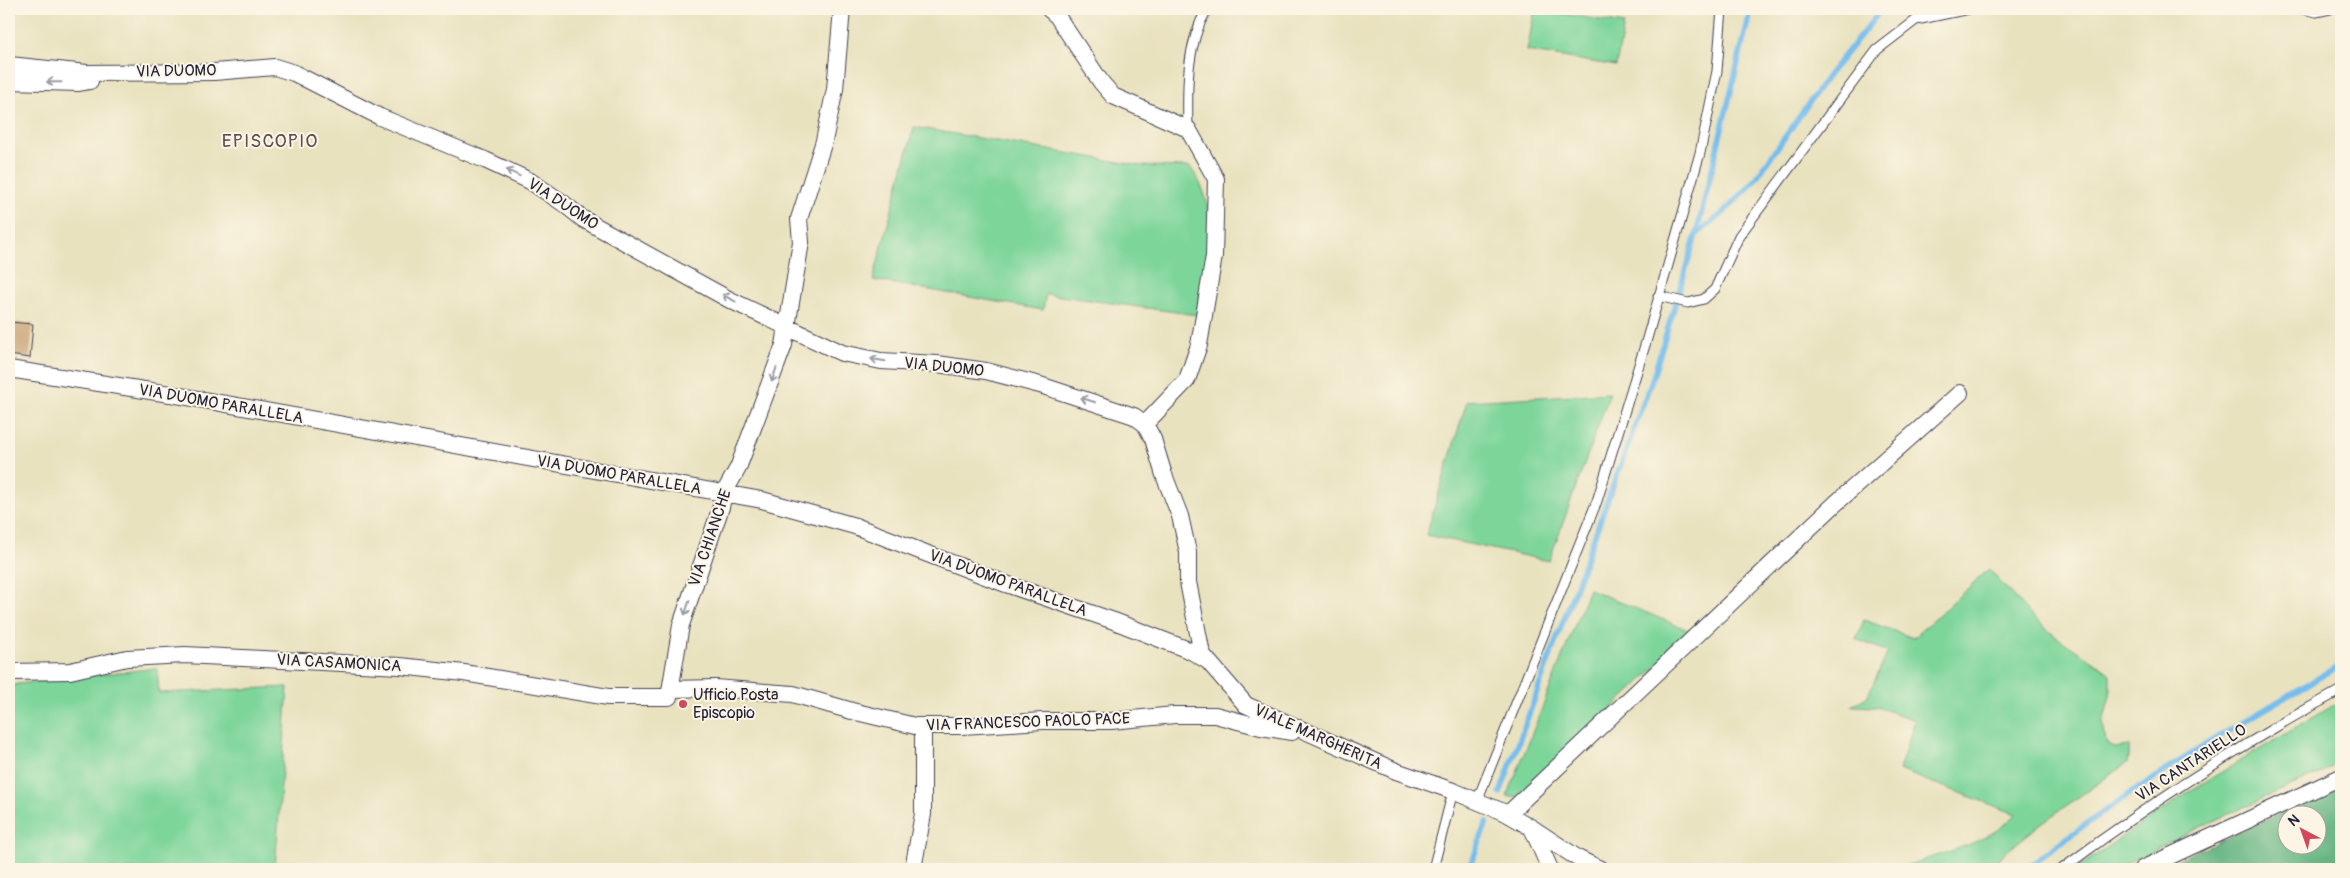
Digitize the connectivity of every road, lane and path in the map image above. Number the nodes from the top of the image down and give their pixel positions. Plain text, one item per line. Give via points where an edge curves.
1 (842, 9) edge
2 (1049, 9) edge
3 (1207, 9) edge
4 (1722, 9) edge
5 (1969, 9) edge
6 (2303, 9) edge
7 (2330, 9) edge
8 (9, 65) edge
9 (118, 72) junction
10 (9, 81) edge
11 (1188, 129) junction
12 (1663, 297) junction
13 (788, 328) junction
14 (9, 369) edge
15 (1960, 393) dead end
16 (1140, 420) junction
17 (724, 493) junction
18 (1208, 661) junction
19 (9, 672) edge
20 (2341, 690) edge
21 (670, 693) junction
22 (922, 726) junction
23 (1326, 740) junction
24 (2341, 777) edge
25 (1453, 790) junction
26 (1477, 801) junction
27 (1508, 814) junction
28 (1532, 828) junction
29 (913, 869) edge
30 (1433, 869) edge
31 (1550, 869) edge
32 (1600, 869) edge
33 (2062, 869) edge
34 (2142, 869) edge

1 - 13 street, VIA CHIANCHE via 835,89 824,141 799,219 801,242
2 - 11 street via 1113,96
3 - 11 lane via 1192,48 1187,82
4 - 12 lane via 1717,71 1700,153
5 - 12 lane via 1916,20 1877,50 1739,236 1715,290 1704,299 1688,302
6 - 7 lane via 2316,12
8 - 9 street, VIA DUOMO via 87,73
9 -> 10 street via 111,78 79,83
13 -> 9 street, VIA DUOMO via 583,220 530,181 380,117 294,73 275,67 214,72
11 - 16 street via 1216,179 1214,256 1199,345 1187,380
12 - 26 lane via 1597,501
16 -> 13 street, VIA DUOMO via 1040,385 986,371 881,361 842,353
13 -> 17 street, VIA CHIANCHE via 753,431
14 - 17 street, VIA DUOMO PARALLELA via 170,394
15 - 27 street via 1835,504
16 - 18 street, VIALE MARGHERITA via 1153,439 1180,516 1188,552 1188,582 1202,654
17 - 18 street, VIA DUOMO PARALLELA via 855,526 1114,621
17 -> 21 street, VIA CHIANCHE via 681,625
18 - 23 street, VIALE MARGHERITA via 1246,705
19 - 21 street, VIA CASAMONICA via 70,671 127,658 185,656 400,666 464,673 608,698
20 - 33 lane, VIA CANTARIELLO via 2199,772
21 - 22 street, VIA FRANCESCO PAOLO PACE via 715,688 792,694
22 - 23 street, VIA FRANCESCO PAOLO PACE via 1215,715
22 - 29 street via 923,814
23 - 25 street, VIALE MARGHERITA via 1396,771
24 - 34 street
25 - 26 street, VIALE MARGHERITA
25 - 30 lane
26 - 27 street, VIALE MARGHERITA
27 - 28 street, VIALE MARGHERITA
28 - 31 street
28 - 32 street, VIALE MARGHERITA via 1578,859

